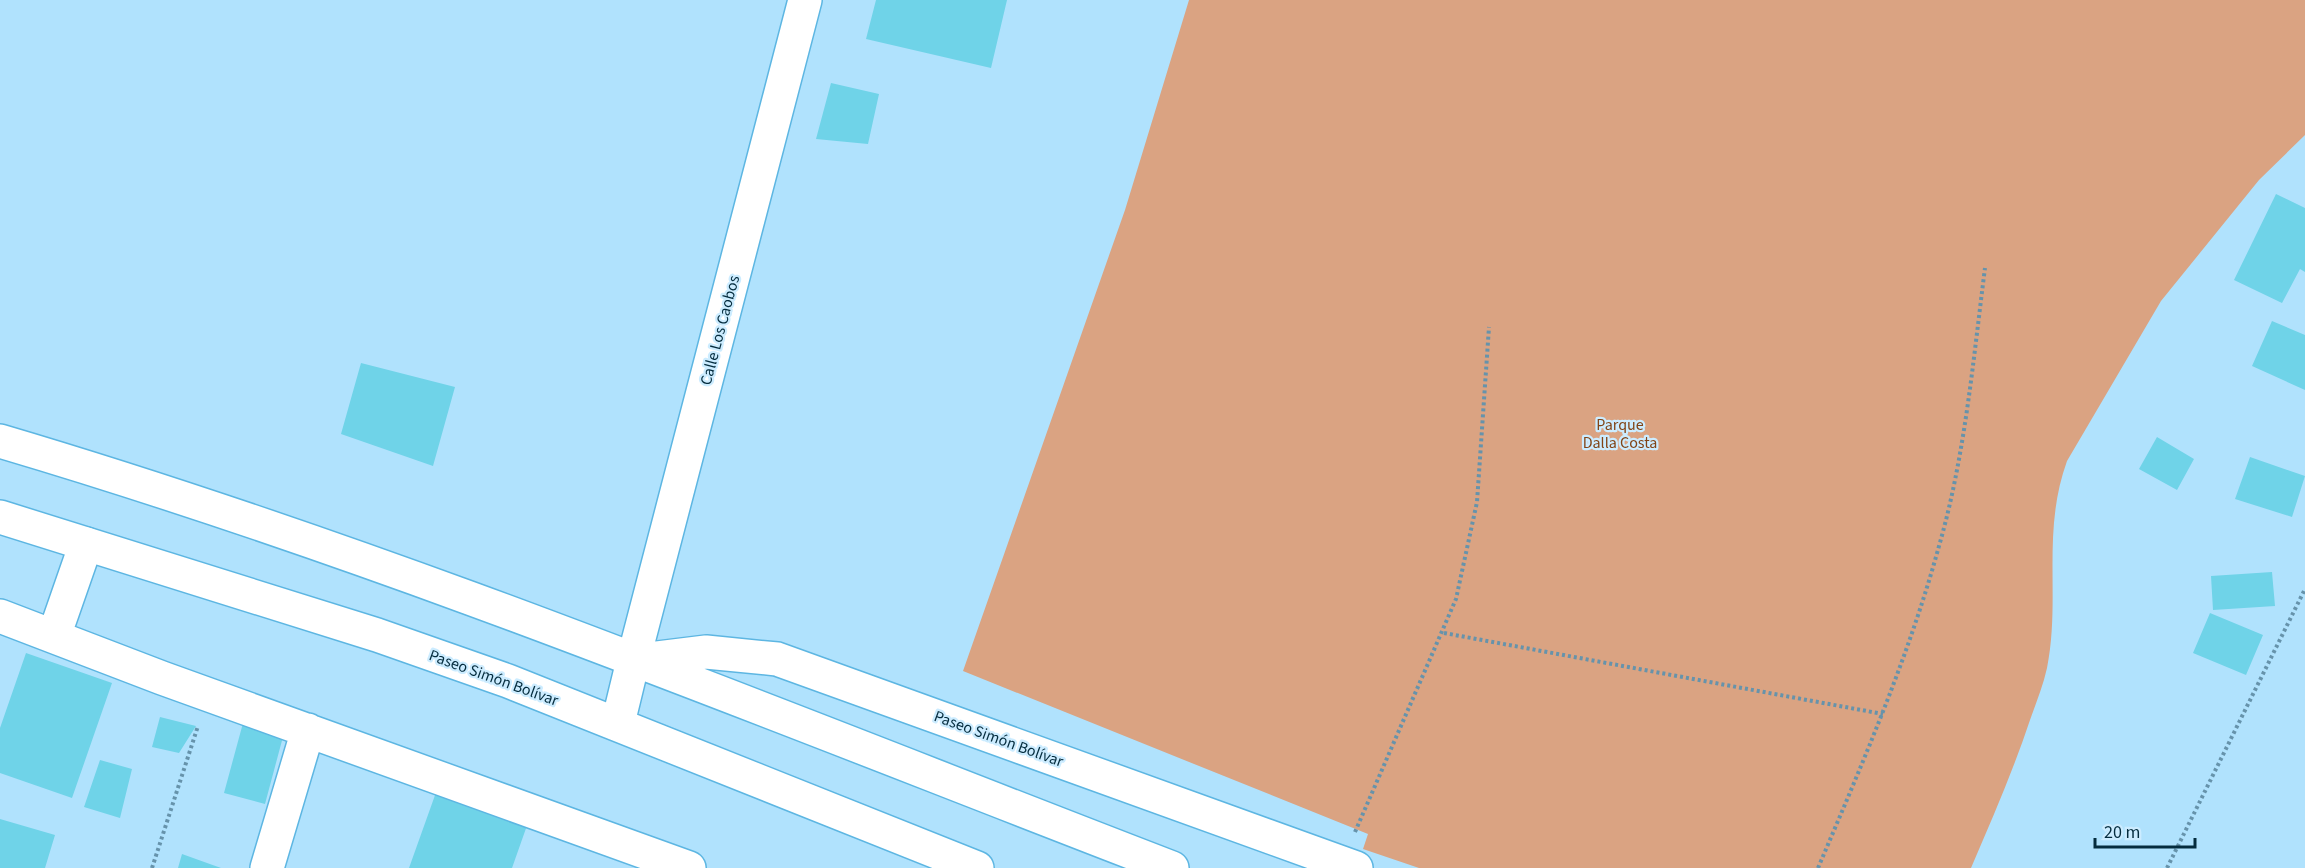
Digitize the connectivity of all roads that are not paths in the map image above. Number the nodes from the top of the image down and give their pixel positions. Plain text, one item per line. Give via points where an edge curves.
1 (805, 0) edge
2 (0, 441) edge
3 (0, 517) edge
4 (86, 544) junction
5 (0, 616) edge
6 (54, 636) junction
7 (633, 661) junction
8 (618, 723) junction
9 (308, 730) junction
10 (1349, 865) edge
11 (267, 868) edge
12 (689, 868) edge
13 (977, 868) edge
14 (1172, 868) edge

1 - 7 street, Calle Los Caobos
2 - 7 street, Paseo Simón Bolívar via 393,568
3 - 4 street, Paseo Simón Bolívar
4 - 6 street
4 - 8 street, Paseo Simón Bolívar via 377,635
5 - 6 street
6 - 9 street
7 - 8 street, Calle Los Caobos
7 - 10 street, Paseo Simón Bolívar via 706,652 777,659
7 - 14 street, Paseo Simón Bolívar
8 - 13 street, Paseo Simón Bolívar
9 - 11 street
9 - 12 street

